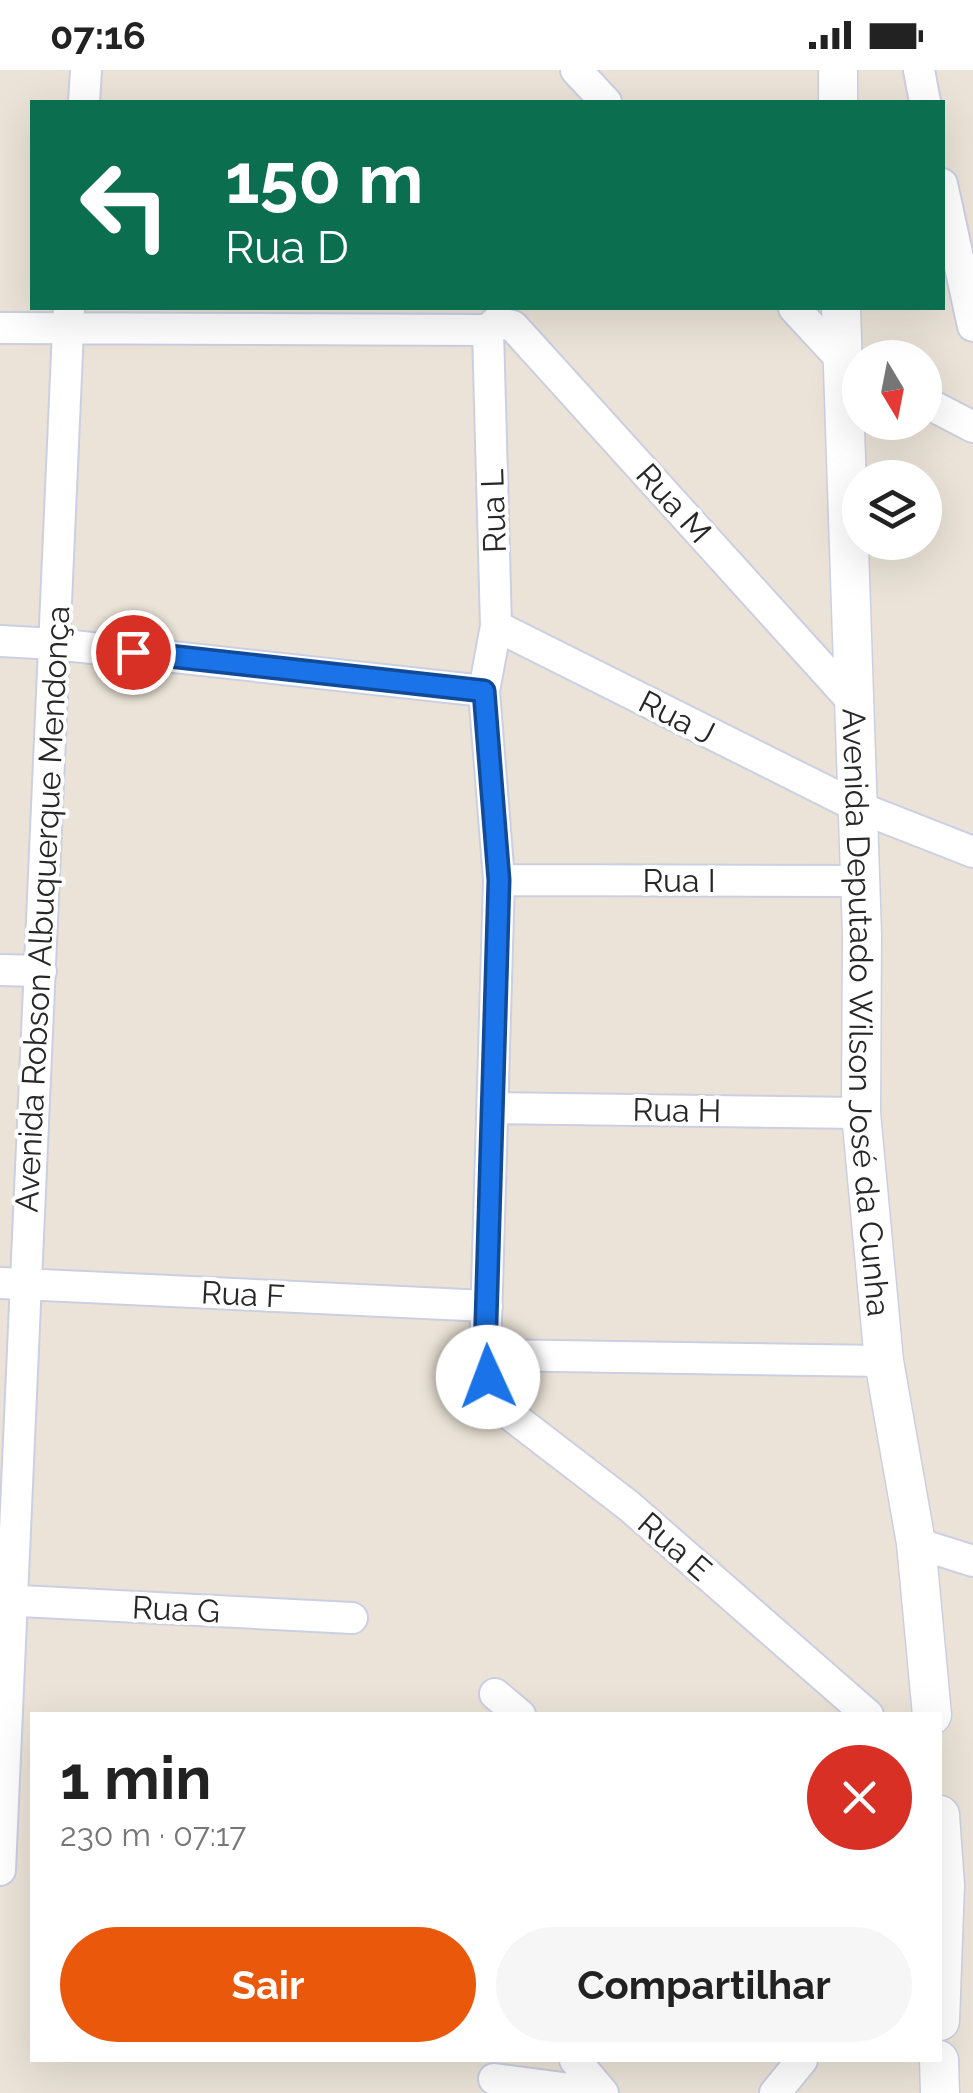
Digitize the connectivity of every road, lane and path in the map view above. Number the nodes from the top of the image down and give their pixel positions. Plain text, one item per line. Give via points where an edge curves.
1 (86, 70) edge
2 (576, 70) edge
3 (838, 70) edge
4 (919, 70) edge
5 (84, 100) edge
6 (604, 100) edge
7 (838, 100) edge
8 (925, 100) edge
9 (945, 198) edge
10 (796, 310) edge
11 (842, 310) edge
12 (68, 318) edge
13 (973, 326) edge
14 (0, 328) edge
15 (488, 330) junction
16 (847, 340) edge
17 (842, 355) edge
18 (942, 410) edge
19 (973, 426) edge
20 (852, 440) edge
21 (496, 626) junction
22 (0, 641) edge
23 (55, 644) junction
24 (484, 691) junction
25 (854, 704) junction
26 (858, 808) junction
27 (973, 852) edge
28 (499, 880) junction
29 (860, 881) junction
30 (0, 970) edge
31 (41, 972) junction
32 (493, 1108) junction
33 (861, 1112) junction
34 (12, 1283) edge
35 (487, 1306) junction
36 (884, 1361) junction
37 (486, 1366) junction
38 (916, 1543) junction
39 (973, 1561) edge
40 (5, 1600) edge
41 (352, 1618) dead end
42 (495, 1694) dead end
43 (516, 1712) edge
44 (865, 1712) edge
45 (932, 1712) edge
46 (0, 1870) edge
47 (576, 2062) edge
48 (800, 2062) edge
49 (494, 2077) edge
50 (602, 2093) edge
51 (775, 2093) edge

1 - 5 street
2 - 6 street
3 - 7 street
4 - 8 street
9 - 13 street
10 - 17 street
11 - 16 street, Avenida Deputado Wilson José da Cunha
12 - 14 street
12 - 15 street
12 - 23 street, Avenida Robson Albuquerque Mendonça
15 - 21 street, Rua L
15 - 25 street, Rua M via 496,322 513,326
18 - 19 street
20 - 25 street, Avenida Deputado Wilson José da Cunha
21 - 24 street, Rua L
21 - 26 street, Rua J
22 - 23 street
23 - 24 street
23 - 31 street, Avenida Robson Albuquerque Mendonça
24 - 28 street
25 - 26 street, Avenida Deputado Wilson José da Cunha
26 - 27 street, Rua J
26 - 29 street, Avenida Deputado Wilson José da Cunha
28 - 29 street, Rua I
28 - 32 street
29 - 33 street, Avenida Deputado Wilson José da Cunha
30 - 31 street
31 - 34 street, Avenida Robson Albuquerque Mendonça
32 - 33 street, Rua H
32 - 35 street
33 - 36 street, Avenida Deputado Wilson José da Cunha
34 - 35 street, Rua F
34 - 40 street, Avenida Robson Albuquerque Mendonça
35 - 37 street
36 - 37 street
36 - 38 street, Avenida Deputado Wilson José da Cunha
37 - 44 street, Rua E via 508,1413 629,1506
38 - 39 street
38 - 45 street, Avenida Deputado Wilson José da Cunha
40 - 41 street, Rua G
40 - 46 street, Avenida Robson Albuquerque Mendonça
42 - 43 street
47 - 50 street
48 - 51 street
49 - 50 street

